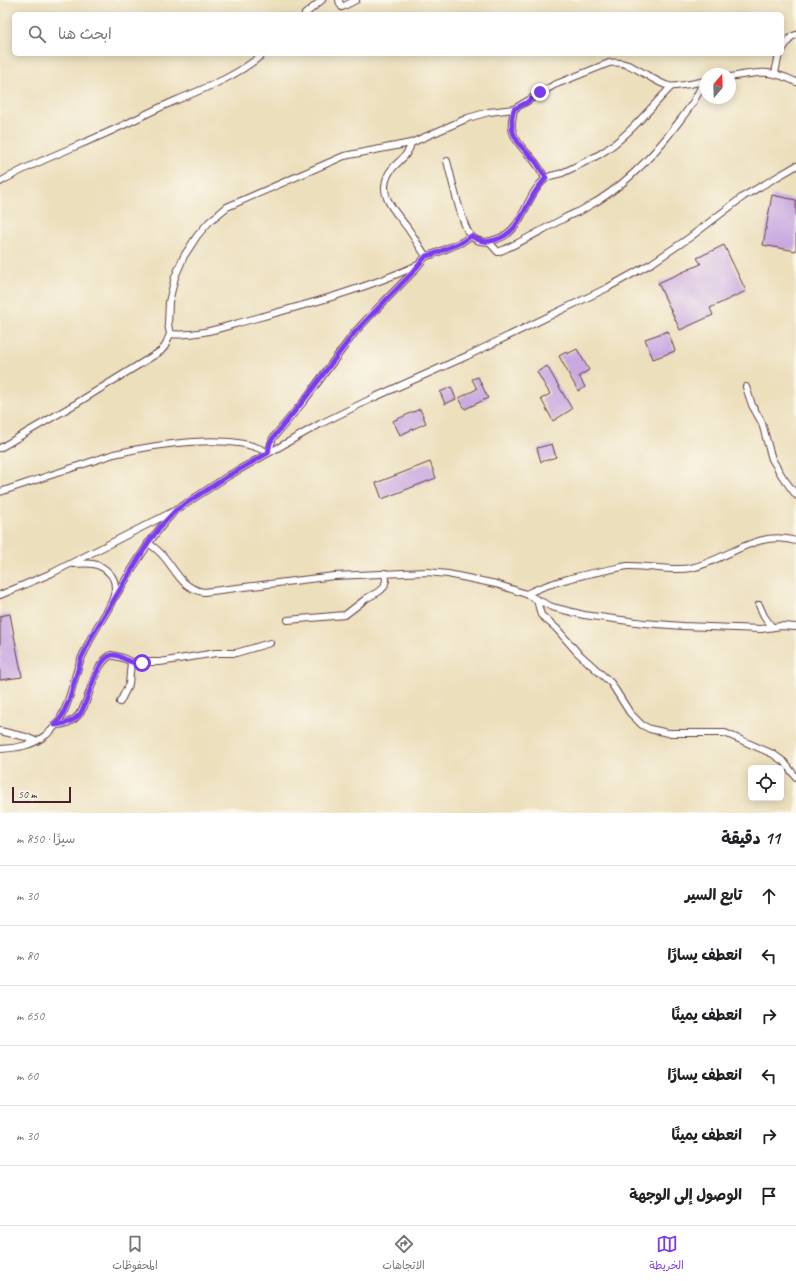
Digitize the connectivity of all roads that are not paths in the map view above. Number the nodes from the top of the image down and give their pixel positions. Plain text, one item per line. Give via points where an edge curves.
1 (322, 0) edge
2 (339, 0) edge
3 (356, 0) edge
4 (307, 12) edge
5 (796, 35) edge
6 (784, 47) edge
7 (261, 56) edge
8 (779, 56) edge
9 (775, 73) junction
10 (736, 76) edge
11 (700, 82) edge
12 (796, 82) edge
13 (671, 87) junction
14 (700, 90) edge
15 (514, 109) junction
16 (411, 143) junction
17 (447, 161) dead end
18 (796, 166) edge
19 (546, 178) junction
20 (0, 182) edge
21 (471, 236) junction
22 (489, 242) junction
23 (426, 256) junction
24 (419, 264) junction
25 (170, 334) junction
26 (746, 387) dead end
27 (0, 448) edge
28 (268, 453) junction
29 (794, 488) edge
30 (0, 492) edge
31 (796, 495) edge
32 (176, 510) junction
33 (796, 541) edge
34 (148, 543) junction
35 (70, 564) junction
36 (385, 573) junction
37 (526, 594) junction
38 (0, 595) edge
39 (537, 600) junction
40 (110, 605) junction
41 (759, 605) dead end
42 (288, 620) dead end
43 (772, 627) junction
44 (796, 627) edge
45 (270, 642) dead end
46 (131, 662) junction
47 (120, 702) dead end
48 (55, 725) junction
49 (0, 731) edge
50 (35, 741) junction
51 (0, 749) edge
52 (796, 777) edge

1 - 4 street
2 - 3 street via 342,6
5 - 6 street via 791,37
7 - 20 street via 245,69 219,82
8 - 9 street
9 - 10 street via 762,72
9 - 12 street
11 - 13 street
13 - 15 street via 632,65 616,62 554,85
13 - 19 street via 612,146 561,173
14 - 22 street via 667,138 624,181 608,193 587,207 498,252
15 - 16 street via 468,118
15 - 19 street via 514,135
16 - 23 street via 406,155 388,175 384,189 393,210
16 - 25 street via 344,156 227,207 205,226 181,263 168,302
17 - 21 street via 463,221
18 - 28 street via 744,196 652,263 607,288 467,356 368,400
19 - 22 street via 536,189 522,217 510,233
21 - 22 street via 478,241
21 - 23 street
23 - 24 street
24 - 25 street via 368,286 267,315 192,334
24 - 28 street via 355,332 273,438
25 - 27 street via 165,346 154,356
26 - 29 street via 762,423 772,459 782,476
28 - 30 street via 250,444 230,441 189,443 129,451
28 - 32 street
29 - 31 street
32 - 34 street
32 - 35 street
33 - 37 street via 780,537 762,539 690,568 627,566 560,581
34 - 36 street via 165,557 186,585 204,592 334,576
34 - 40 street
35 - 38 street
35 - 40 street via 90,563 107,570 113,578 115,588
36 - 37 street via 448,574 496,584
36 - 42 street via 384,587 346,615
37 - 39 street
39 - 43 street via 568,612 644,623 718,628
39 - 52 street via 541,615 611,683 630,713 642,725 650,730 668,733 726,733 773,754 784,762
40 - 48 street via 81,659 69,700
41 - 43 street
43 - 44 street
45 - 46 street via 236,653 216,653 160,662
46 - 47 street via 129,684
46 - 48 street via 118,656 111,655 107,658 93,681 80,713 72,721
48 - 50 street via 46,735
49 - 50 street via 26,736
50 - 51 street via 18,748

